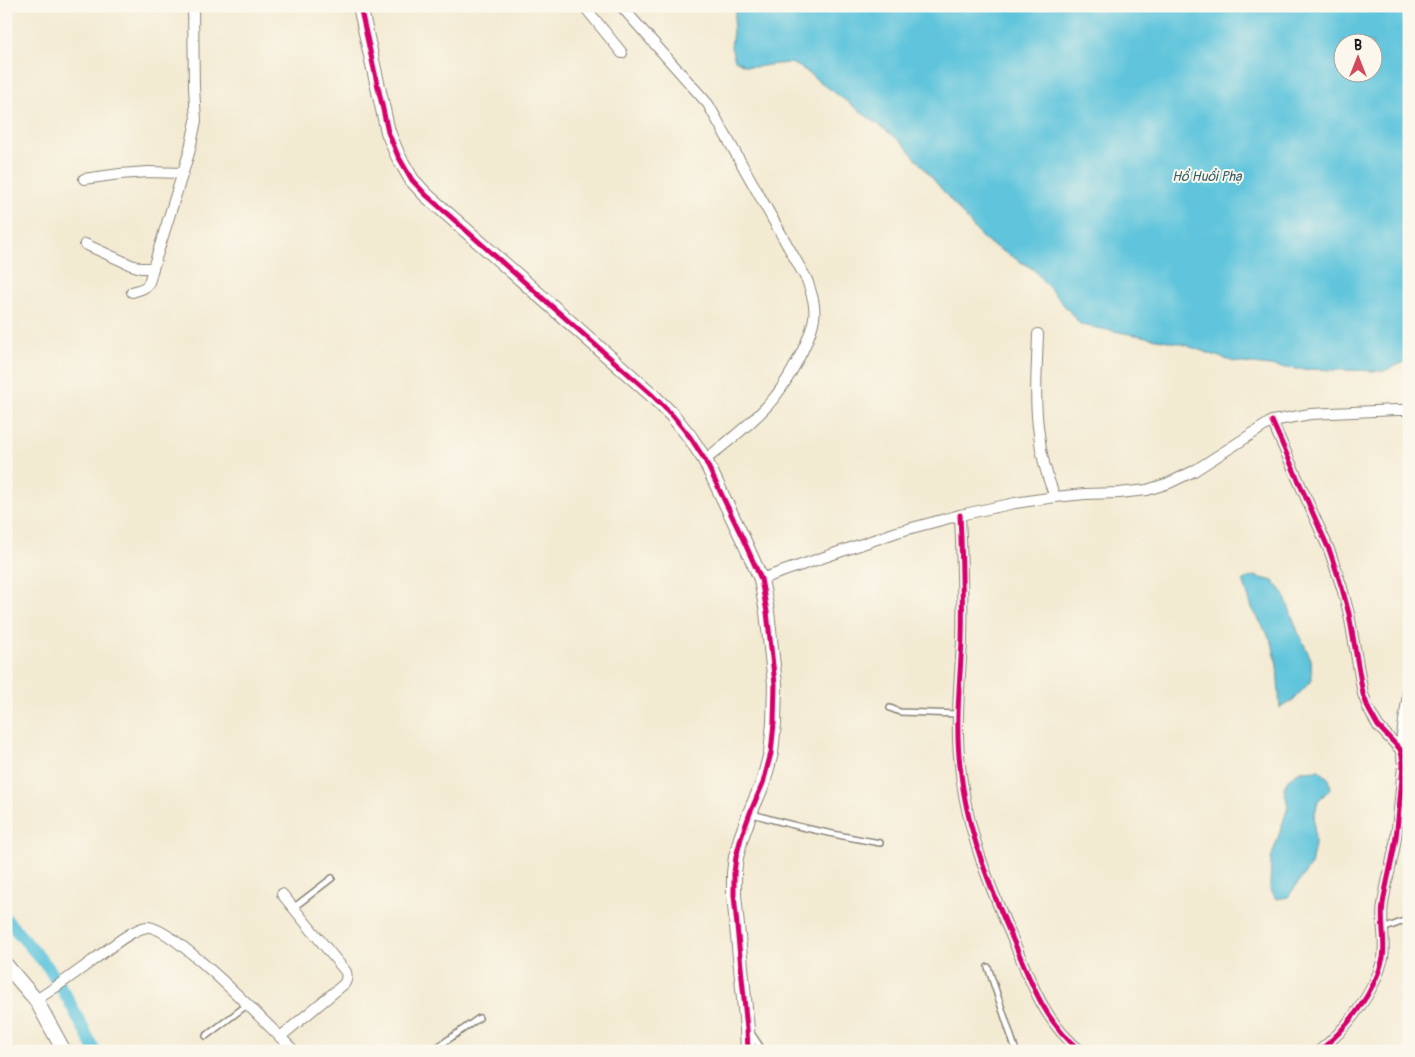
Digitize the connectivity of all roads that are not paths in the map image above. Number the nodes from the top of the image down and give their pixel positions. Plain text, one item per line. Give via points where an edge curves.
1 (193, 6) edge
2 (360, 6) edge
3 (584, 6) edge
4 (621, 6) edge
5 (622, 53) dead end
6 (183, 173) junction
7 (84, 180) dead end
8 (85, 244) dead end
9 (152, 268) junction
10 (132, 292) dead end
11 (1038, 334) dead end
12 (1409, 410) edge
13 (1272, 421) junction
14 (705, 460) junction
15 (1054, 497) junction
16 (960, 515) junction
17 (761, 579) junction
18 (1409, 687) edge
19 (890, 708) dead end
20 (958, 714) junction
21 (1400, 749) junction
22 (750, 813) junction
23 (880, 843) dead end
24 (332, 878) dead end
25 (282, 894) dead end
26 (293, 909) junction
27 (1409, 919) edge
28 (1383, 929) junction
29 (6, 965) edge
30 (988, 967) dead end
31 (36, 1000) junction
32 (247, 1005) junction
33 (479, 1018) dead end
34 (747, 1029) junction
35 (206, 1036) dead end
36 (280, 1037) junction
37 (64, 1051) edge
38 (294, 1051) edge
39 (432, 1051) edge
40 (748, 1051) edge
41 (763, 1051) edge
42 (1016, 1051) edge
43 (1081, 1051) edge
44 (1318, 1051) edge

1 - 6 street via 196,121
2 - 14 street via 388,132 412,180 651,394 673,416
3 - 5 street
4 - 14 street via 708,104 807,280 812,295 814,317 807,341 782,386 769,404
6 - 7 street via 148,172
6 - 9 street
8 - 9 street via 131,265
9 - 10 street via 146,288
11 - 15 street via 1038,434
12 - 13 street via 1310,414
13 - 15 street via 1194,471 1169,483 1147,490
13 - 21 street via 1330,552 1349,614 1363,694 1369,710 1378,726
14 - 17 street
15 - 16 street
16 - 17 street via 897,532
16 - 20 street via 963,600
17 - 22 street via 772,644 774,723 771,753
18 - 21 street
19 - 20 lane via 900,712
20 - 43 street via 959,765 977,848 1002,916 1037,995 1059,1029
21 - 28 street via 1403,764 1398,819 1382,906
22 - 23 lane via 808,830
22 - 34 street via 734,873
24 - 26 lane
25 - 26 street
26 - 36 street via 346,972 347,978 344,984
27 - 28 lane
28 - 44 street via 1383,957 1369,993 1351,1019
29 - 31 street
30 - 42 lane
31 - 32 street via 121,939 146,927 171,937
31 - 37 street
32 - 35 lane
32 - 36 street
33 - 39 lane
34 - 40 street
34 - 41 lane
36 - 38 street

